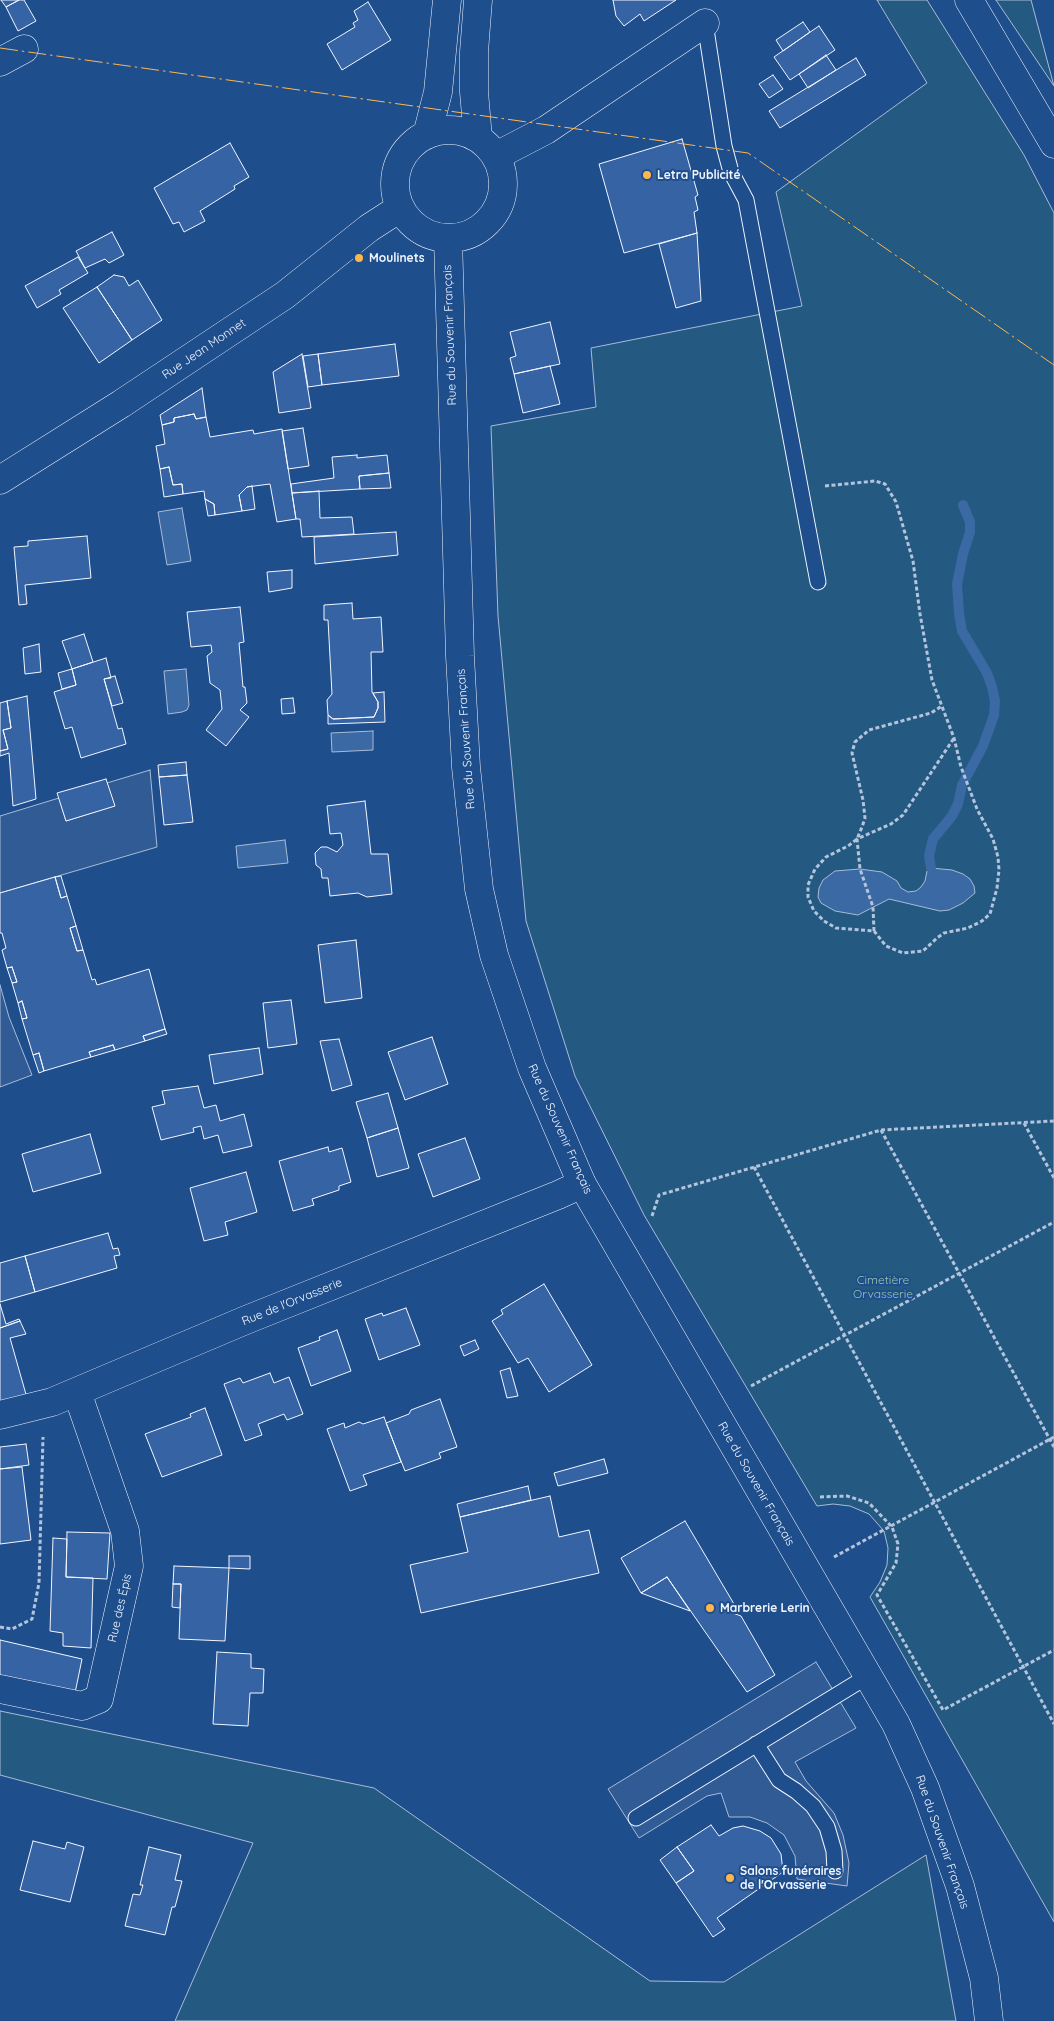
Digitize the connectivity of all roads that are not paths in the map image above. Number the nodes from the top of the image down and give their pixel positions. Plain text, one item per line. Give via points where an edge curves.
1 (446, 0) edge
2 (478, 0) edge
3 (969, 0) edge
4 (705, 23) joint
5 (24, 49) dead end
6 (0, 62) edge
7 (427, 135) junction
8 (1054, 144) edge
9 (487, 147) junction
10 (400, 208) junction
11 (448, 238) junction
12 (0, 480) edge
13 (818, 582) dead end
14 (582, 1184) junction
15 (77, 1392) junction
16 (0, 1415) edge
17 (868, 1676) junction
18 (0, 1689) edge
19 (756, 1744) junction
20 (636, 1818) dead end
21 (835, 1871) dead end
22 (989, 2021) edge

1 - 7 main road via 438,92
2 - 9 main road via 474,92
3 - 8 main road
4 - 9 main road via 546,130
4 - 13 lane via 724,146 731,172 746,200
5 - 6 main road
7 - 9 main road via 454,130 470,134
7 - 10 main road via 410,147 400,160 395,192
9 - 11 main road via 503,172 500,204 479,230
10 - 11 main road via 420,230
10 - 12 main road, Rue Jean Monnet via 368,228 278,300
11 - 14 main road, Rue du Souvenir Français via 461,665 466,767 479,889 494,955 532,1068
14 - 15 main road, Rue de l'Orvasserie
14 - 17 main road, Rue du Souvenir Français
15 - 16 main road, Rue de l'Orvasserie
15 - 18 main road, Rue des Épis via 125,1532 129,1566 98,1699 82,1706
17 - 19 lane
17 - 22 main road, Rue du Souvenir Français via 896,1724 938,1823 960,1886 984,1978
19 - 20 lane
19 - 21 lane via 779,1780 812,1806 827,1827 834,1851

